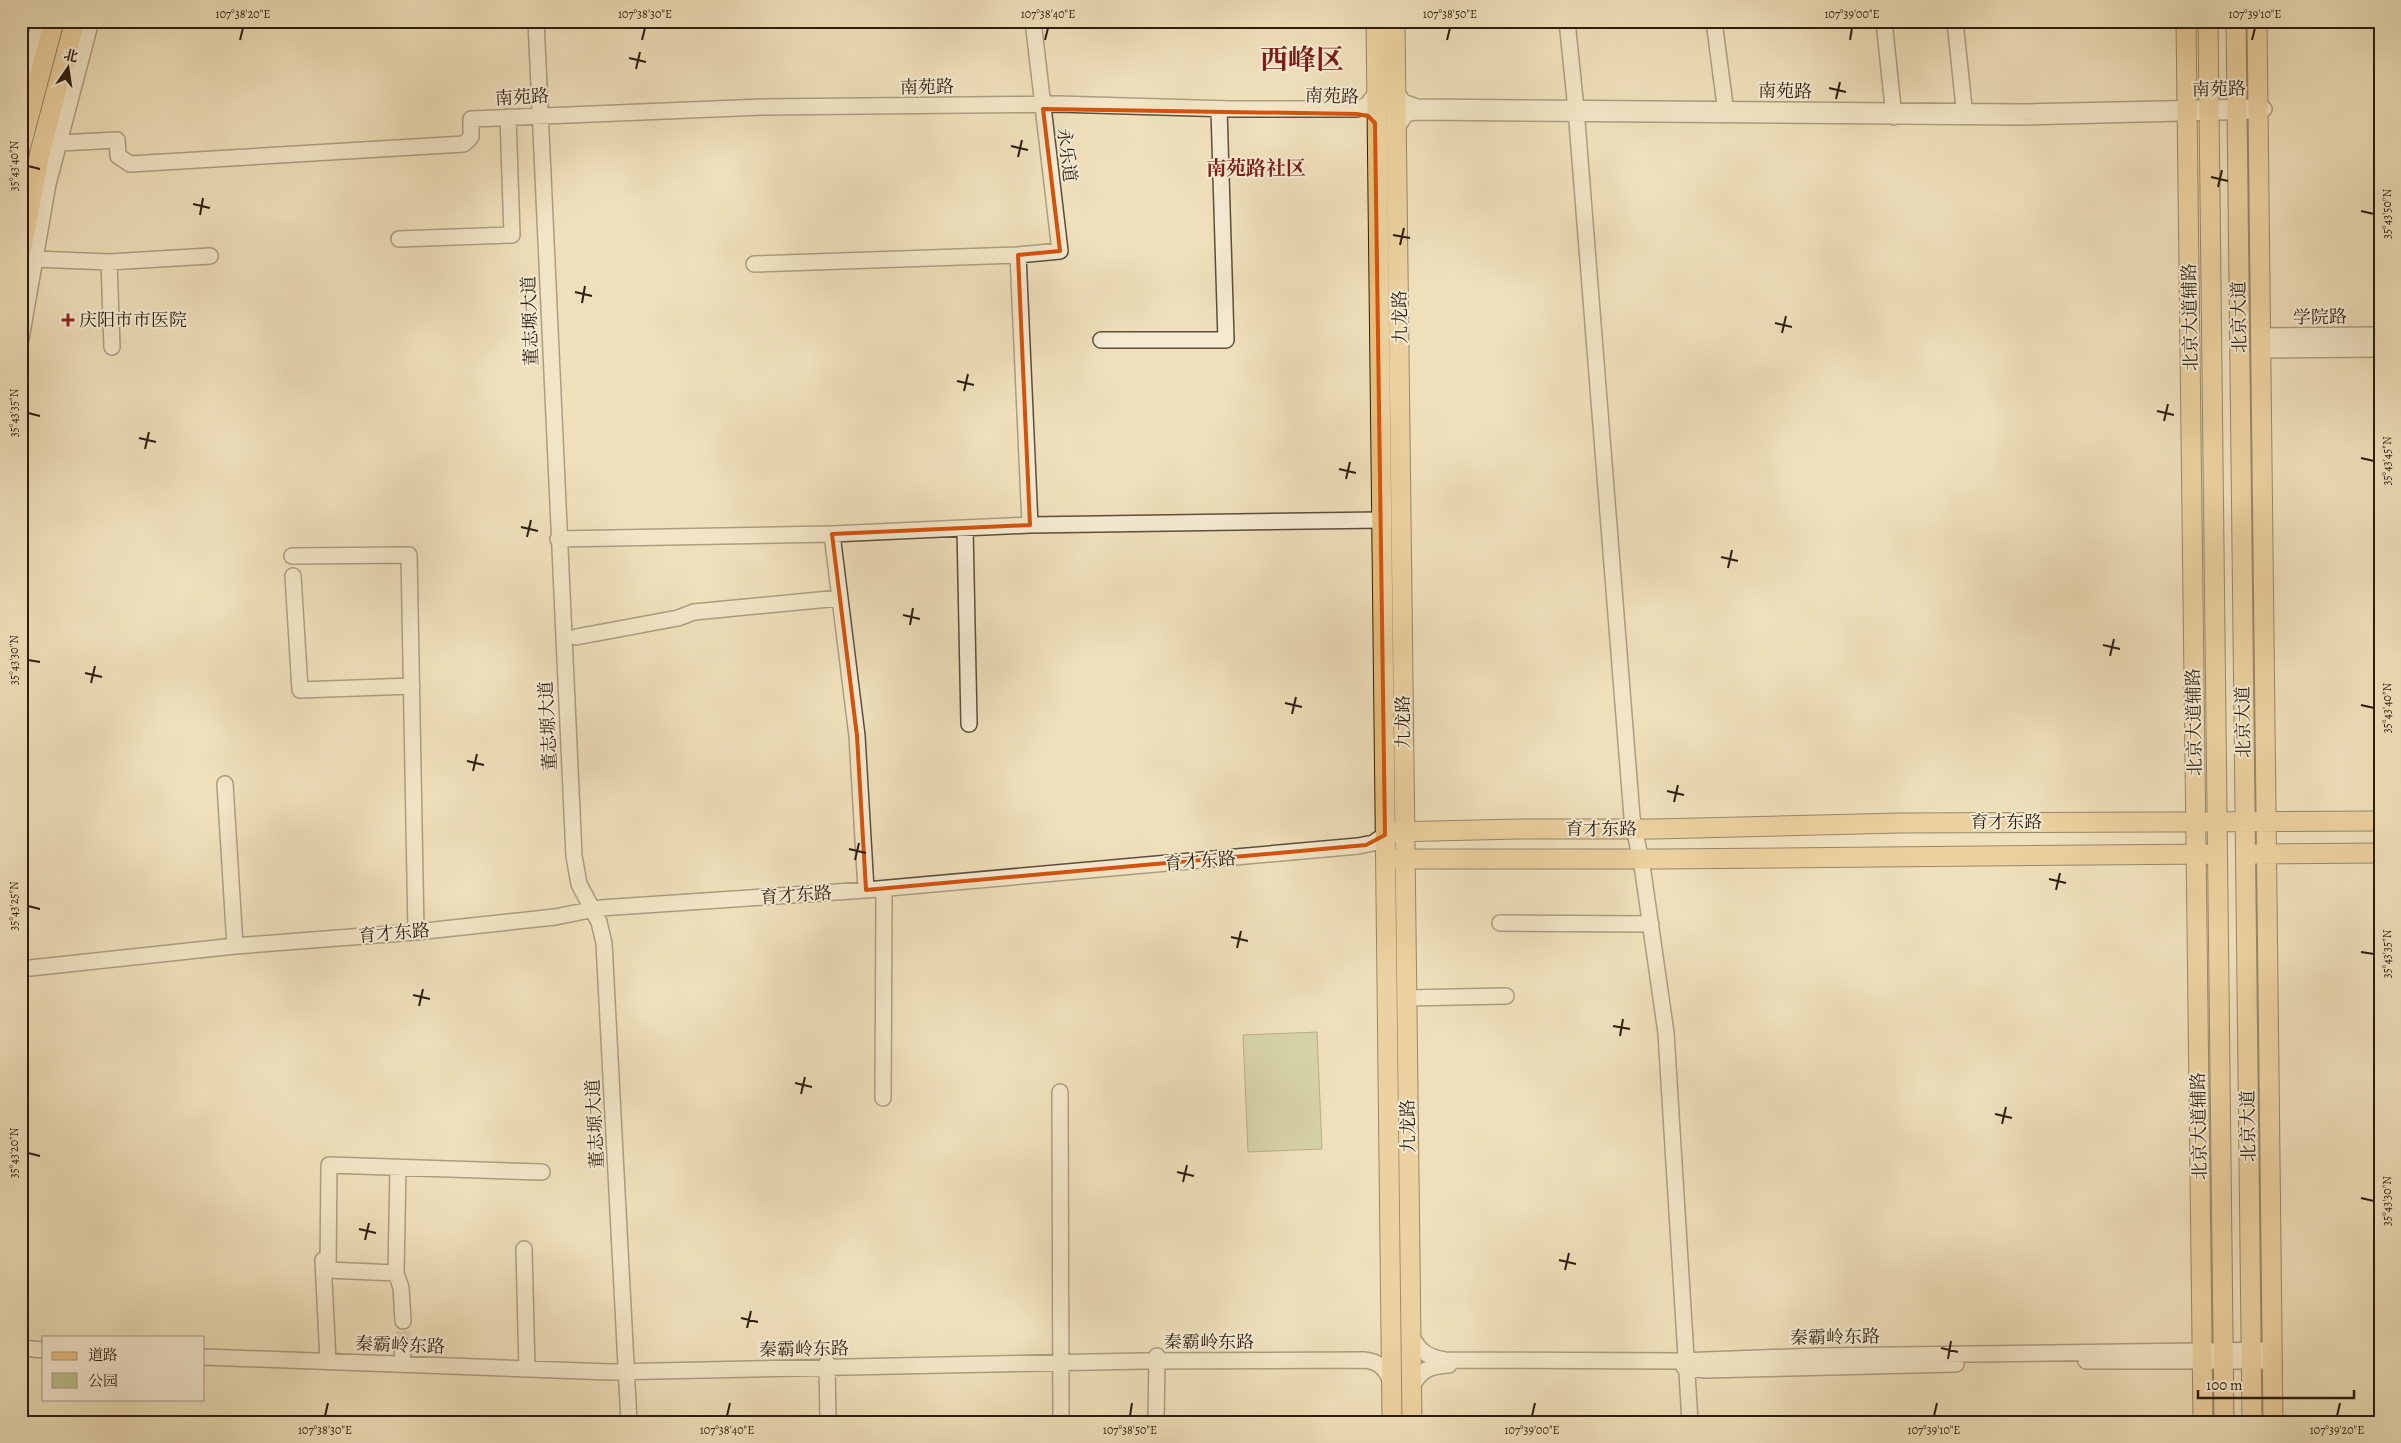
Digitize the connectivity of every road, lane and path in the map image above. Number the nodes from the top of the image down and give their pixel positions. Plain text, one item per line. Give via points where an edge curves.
1 (40, 21) edge
2 (54, 21) edge
3 (76, 21) edge
4 (91, 21) edge
5 (536, 21) edge
6 (541, 21) edge
7 (1033, 21) edge
8 (1376, 21) edge
9 (1395, 21) edge
10 (1567, 21) edge
11 (1714, 21) edge
12 (1884, 21) edge
13 (1954, 21) edge
14 (2186, 21) edge
15 (2208, 21) edge
16 (2236, 21) edge
17 (2257, 21) edge
18 (21, 92) edge
19 (1377, 92) junction
20 (1396, 92) junction
21 (1042, 106) junction
22 (2237, 109) junction
23 (2258, 109) junction
24 (2187, 110) junction
25 (2209, 110) junction
26 (1219, 111) junction
27 (1576, 111) junction
28 (1726, 111) junction
29 (1893, 114) junction
30 (1964, 114) junction
31 (543, 117) junction
32 (508, 119) junction
33 (47, 126) junction
34 (1377, 127) junction
35 (1396, 127) junction
36 (21, 146) edge
37 (57, 147) junction
38 (37, 166) junction
39 (399, 239) dead end
40 (1018, 255) junction
41 (28, 256) edge
42 (210, 256) dead end
43 (109, 262) junction
44 (754, 264) dead end
45 (2380, 335) edge
46 (21, 339) edge
47 (1102, 340) dead end
48 (2261, 343) junction
49 (112, 347) dead end
50 (2380, 349) edge
51 (1382, 520) junction
52 (1030, 525) junction
53 (965, 528) junction
54 (832, 534) junction
55 (561, 539) junction
56 (292, 556) dead end
57 (294, 576) dead end
58 (840, 598) junction
59 (576, 637) dead end
60 (412, 686) junction
61 (969, 724) dead end
62 (225, 784) dead end
63 (2196, 821) junction
64 (2217, 821) junction
65 (2245, 821) junction
66 (2266, 821) junction
67 (2380, 821) edge
68 (1635, 829) junction
69 (1404, 831) junction
70 (1385, 835) junction
71 (2380, 853) edge
72 (2196, 854) junction
73 (2217, 854) junction
74 (2245, 854) junction
75 (2267, 854) junction
76 (1385, 857) junction
77 (1641, 859) junction
78 (1405, 860) junction
79 (866, 890) junction
80 (884, 895) junction
81 (596, 912) junction
82 (1500, 923) dead end
83 (1651, 924) junction
84 (416, 932) junction
85 (235, 946) junction
86 (21, 969) edge
87 (21, 975) edge
88 (1506, 996) dead end
89 (1406, 998) junction
90 (1060, 1092) dead end
91 (883, 1098) dead end
92 (398, 1167) junction
93 (542, 1172) dead end
94 (321, 1194) dead end
95 (524, 1249) dead end
96 (396, 1273) junction
97 (403, 1321) tunnel mouth
98 (1391, 1332) junction
99 (1410, 1334) junction
100 (21, 1344) edge
101 (42, 1345) edge
102 (21, 1348) edge
103 (42, 1350) edge
104 (205, 1353) edge
105 (2202, 1355) junction
106 (2223, 1355) junction
107 (2251, 1355) junction
108 (2272, 1355) junction
109 (205, 1357) edge
110 (327, 1359) junction
111 (1157, 1359) junction
112 (1060, 1360) junction
113 (1685, 1364) junction
114 (827, 1365) junction
115 (527, 1366) junction
116 (628, 1369) junction
117 (1391, 1384) junction
118 (1411, 1388) junction
119 (629, 1422) edge
120 (635, 1422) edge
121 (828, 1422) edge
122 (1061, 1422) edge
123 (1156, 1422) edge
124 (1392, 1422) edge
125 (1412, 1422) edge
126 (1690, 1422) edge
127 (2203, 1422) edge
128 (2224, 1422) edge
129 (2252, 1422) edge
130 (2273, 1422) edge

1 - 18 street
2 - 36 main road
3 - 33 main road
4 - 37 street
5 - 31 street, 董志塬大道
6 - 31 street, 董志塬大道
7 - 21 street, 永乐道
8 - 19 main road, 九龙路
9 - 20 main road, 九龙路
10 - 27 street
11 - 28 street
12 - 29 street
13 - 30 street
14 - 24 main road, 北京大道辅路
15 - 25 main road, 北京大道
16 - 22 main road, 北京大道
17 - 23 main road
19 - 26 street, 南苑路 via 1367,106 1356,110
19 - 34 main road, 九龙路
20 - 27 street, 南苑路 via 1403,102 1417,107
20 - 35 main road, 九龙路
21 - 26 street, 南苑路
21 - 31 street, 南苑路
21 - 40 street, 永乐道 via 1060,251
22 - 23 street, 南苑路
22 - 25 street, 南苑路
22 - 65 main road, 北京大道
23 - 48 main road
24 - 25 street, 南苑路
24 - 30 street, 南苑路
24 - 63 main road, 北京大道辅路
25 - 64 main road, 北京大道
26 - 34 street, 南苑路 via 1363,114
26 - 47 street via 1226,340
27 - 28 street, 南苑路
27 - 35 street, 南苑路 via 1416,112 1406,114
27 - 68 street
28 - 29 street, 南苑路
29 - 30 street, 南苑路
31 - 32 street, 南苑路
31 - 55 street, 董志塬大道
32 - 37 street, 南苑路 via 471,121 471,137 464,144 130,164 118,156 117,143
32 - 39 street via 512,235
33 - 37 street
33 - 38 main road
34 - 51 main road, 九龙路
35 - 69 main road, 九龙路
37 - 38 street
37 - 41 street
38 - 41 main road
40 - 44 street
40 - 52 street
41 - 43 street
41 - 46 street
42 - 43 street
43 - 49 street
45 - 48 street, 学院路
48 - 50 street, 学院路
48 - 66 main road
51 - 52 street
51 - 70 main road, 九龙路
52 - 53 street
53 - 54 street
53 - 61 street
54 - 55 street
54 - 58 street
55 - 81 street, 董志塬大道 via 581,871
56 - 60 street via 409,555
57 - 60 street via 300,690
58 - 59 street via 694,612 678,618
58 - 79 street via 857,736
60 - 84 street
62 - 85 street
63 - 64 main road, 育才东路
63 - 68 main road, 育才东路
63 - 72 main road, 北京大道辅路
64 - 65 main road, 育才东路
64 - 73 main road, 北京大道
65 - 66 main road, 育才东路
65 - 74 main road, 北京大道
66 - 67 main road, 育才东路
66 - 75 main road
68 - 69 main road, 育才东路
68 - 77 street
69 - 70 main road, 育才东路
69 - 78 main road, 九龙路
70 - 76 main road, 九龙路
70 - 79 street, 育才东路 via 1373,843 1358,846
71 - 75 main road, 育才东路
72 - 73 main road, 育才东路
72 - 77 main road, 育才东路
72 - 105 main road, 北京大道辅路
73 - 74 main road, 育才东路
73 - 106 main road, 北京大道
74 - 75 main road, 育才东路
74 - 107 main road, 北京大道
75 - 108 main road
76 - 78 main road, 育才东路
76 - 80 street, 育才东路 via 1359,852
76 - 98 main road, 九龙路
77 - 78 main road, 育才东路
77 - 83 street
78 - 89 main road, 九龙路
79 - 81 street, 育才东路
80 - 81 street, 育才东路
80 - 91 street
81 - 84 street, 育才东路
81 - 87 street, 育才东路 via 556,923
81 - 116 street, 董志塬大道 via 608,932 611,952
82 - 83 street
83 - 113 street via 1666,1033
84 - 85 street, 育才东路
85 - 86 street, 育才东路
88 - 89 street
89 - 99 main road, 九龙路
90 - 112 street
92 - 93 street
92 - 96 street
92 - 96 street via 329,1165 328,1270
94 - 110 street
95 - 115 street
96 - 97 street via 402,1288
98 - 111 street, 秦霸岭东路 via 1381,1348 1364,1355
98 - 117 main road, 九龙路
99 - 113 street, 秦霸岭东路 via 1425,1355 1445,1360
99 - 118 main road, 九龙路
100 - 101 street
102 - 103 street
104 - 110 street, 秦霸岭东路
105 - 106 street, 秦霸岭东路
105 - 113 street, 秦霸岭东路 via 1828,1356
105 - 127 main road, 北京大道辅路
106 - 107 street, 秦霸岭东路
106 - 128 main road, 北京大道
107 - 108 street, 秦霸岭东路
107 - 129 main road, 北京大道
108 - 130 main road
109 - 110 street, 秦霸岭东路
110 - 115 street, 秦霸岭东路 via 402,1356
111 - 112 street, 秦霸岭东路
111 - 117 street, 秦霸岭东路 via 1364,1360 1380,1365 1390,1377
111 - 123 street
112 - 114 street, 秦霸岭东路
112 - 122 street
113 - 118 street, 秦霸岭东路 via 1435,1366 1420,1373
113 - 126 street
114 - 116 street, 秦霸岭东路
114 - 121 street
115 - 116 street, 秦霸岭东路
116 - 119 street, 董志塬大道
116 - 120 street, 董志塬大道
117 - 124 main road, 九龙路
118 - 125 main road, 九龙路

